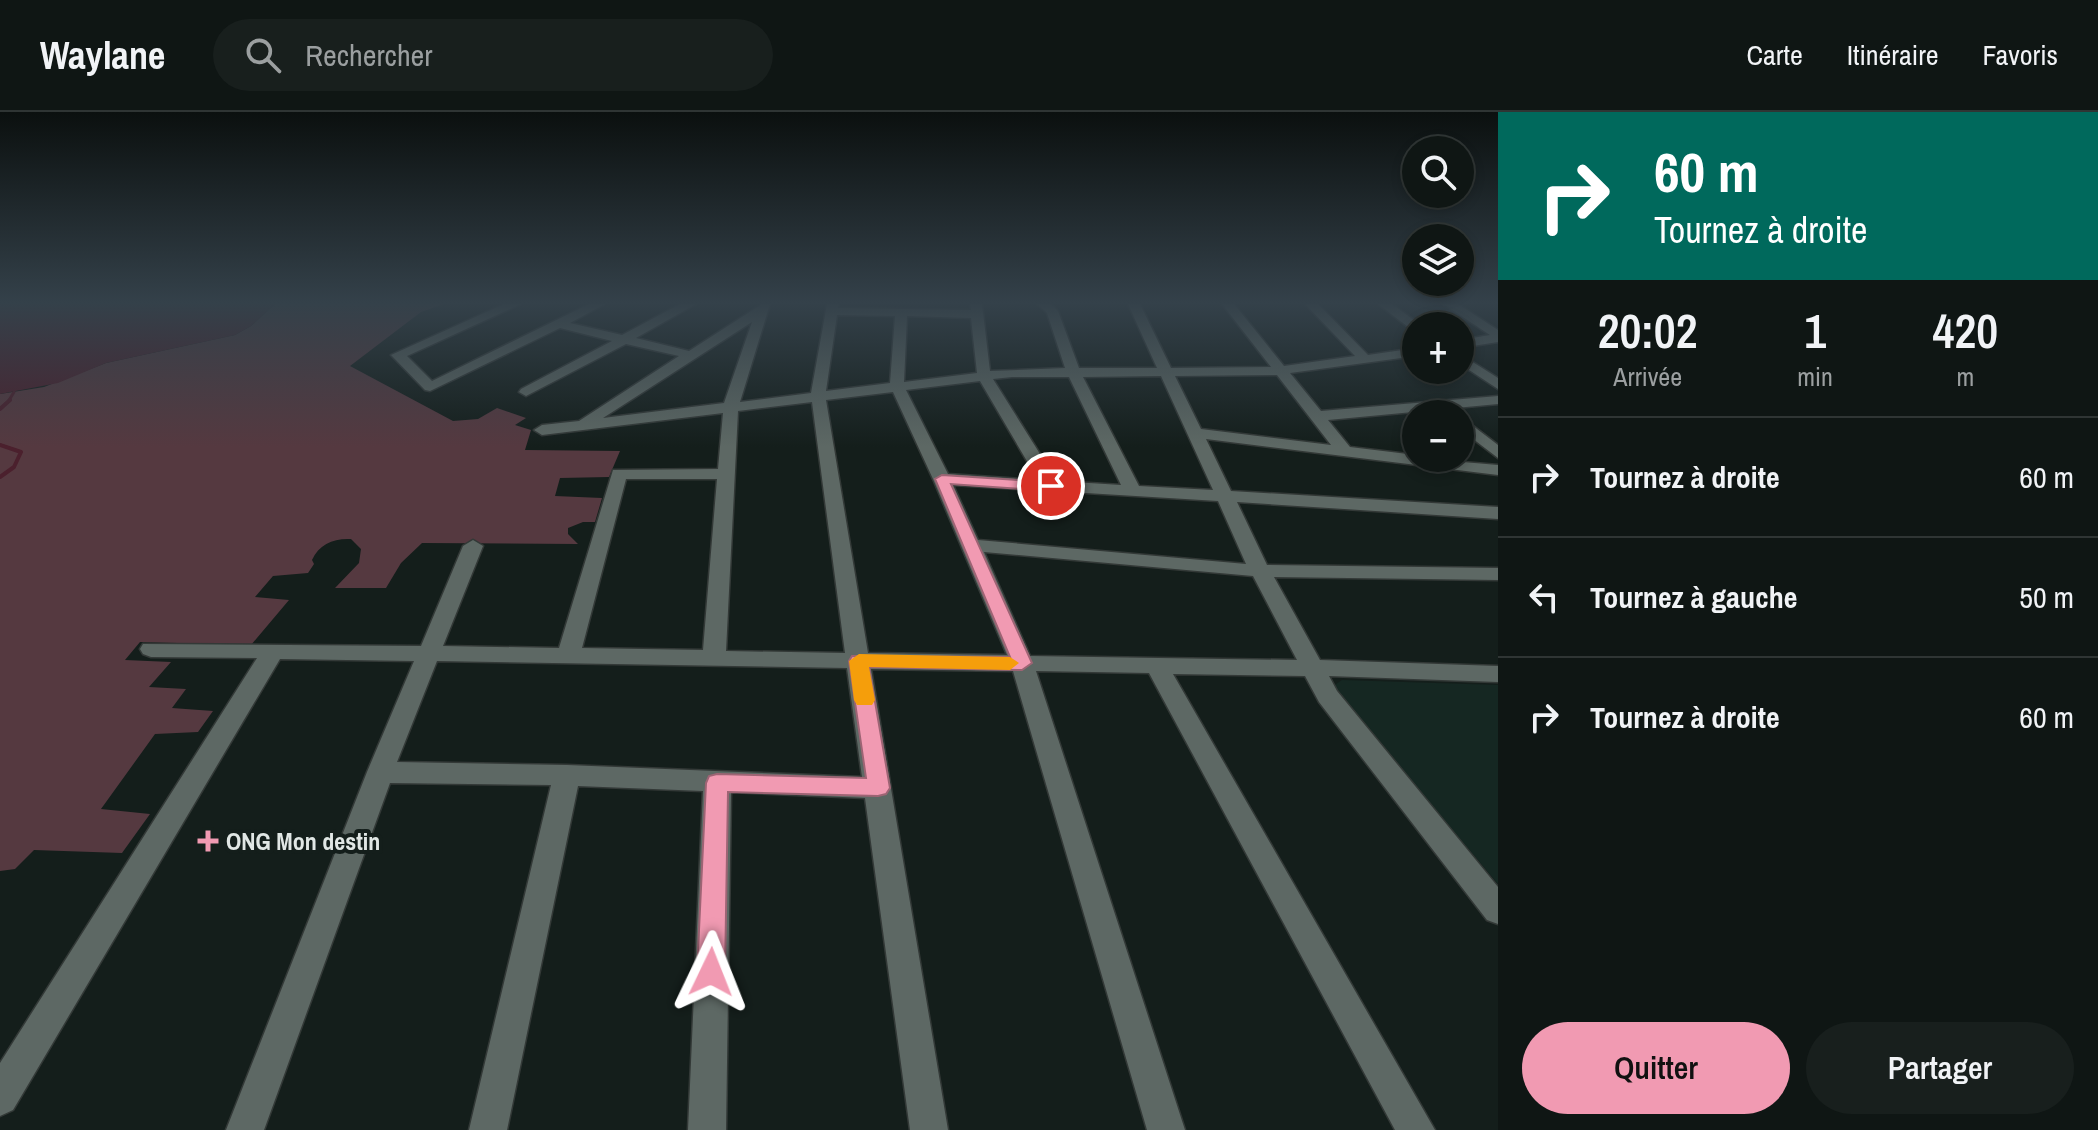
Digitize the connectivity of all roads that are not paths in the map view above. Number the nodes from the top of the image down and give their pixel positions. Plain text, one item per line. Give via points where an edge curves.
1 (406, 352) edge
2 (502, 352) edge
3 (602, 352) edge
4 (674, 352) edge
5 (696, 352) edge
6 (750, 352) edge
7 (825, 352) edge
8 (899, 352) edge
9 (981, 352) edge
10 (1066, 352) edge
11 (1158, 352) edge
12 (1263, 352) edge
13 (1358, 352) edge
14 (1402, 354) edge
15 (690, 355) junction
16 (1366, 360) junction
17 (1474, 368) edge
18 (1073, 371) junction
19 (1278, 371) junction
20 (1169, 374) junction
21 (984, 376) junction
22 (1498, 385) edge
23 (897, 386) junction
24 (526, 392) dead end
25 (818, 395) junction
26 (1498, 400) edge
27 (1474, 404) edge
28 (731, 406) junction
29 (1402, 411) edge
30 (1316, 416) junction
31 (581, 425) junction
32 (542, 430) dead end
33 (1197, 433) junction
34 (1474, 433) edge
35 (1343, 449) junction
36 (1498, 453) edge
37 (1498, 470) edge
38 (726, 474) junction
39 (942, 479) junction
40 (1051, 486) junction
41 (1133, 492) junction
42 (1228, 498) junction
43 (1498, 513) edge
44 (969, 545) junction
45 (473, 546) dead end
46 (1260, 571) junction
47 (1498, 574) edge
48 (151, 649) dead end
49 (273, 651) junction
50 (427, 653) junction
51 (569, 655) junction
52 (714, 658) junction
53 (859, 661) junction
54 (1022, 663) junction
55 (1157, 666) junction
56 (1313, 668) junction
57 (1498, 674) edge
58 (380, 772) junction
59 (567, 775) junction
60 (717, 783) junction
61 (878, 788) junction
62 (1498, 910) edge
63 (0, 1097) edge
64 (245, 1130) edge
65 (488, 1130) edge
66 (707, 1130) edge
67 (929, 1130) edge
68 (1166, 1130) edge
69 (1416, 1130) edge

1 - 2 street via 398,355 430,387
3 - 24 street
4 - 15 street
5 - 15 street
6 - 28 street
7 - 25 street
8 - 23 street
9 - 21 street
10 - 18 street
11 - 20 street
12 - 19 street
13 - 16 street
14 - 16 street
15 - 31 street
16 - 19 street
17 - 22 street
18 - 20 street
18 - 21 street
18 - 41 street
19 - 20 street
19 - 30 street
20 - 33 street
21 - 23 street
21 - 40 street
23 - 25 street
23 - 39 street
25 - 28 street
25 - 53 street
26 - 27 street
28 - 31 street
28 - 38 street
29 - 30 street
30 - 35 street
31 - 32 street
33 - 35 street
33 - 42 street
34 - 36 street
35 - 37 street
38 - 51 street via 619,474
38 - 52 street
39 - 40 street
39 - 44 street
40 - 41 street
41 - 42 street
42 - 43 street
42 - 46 street
44 - 46 street
44 - 54 street
45 - 50 street
46 - 47 street
46 - 56 street
48 - 49 street
49 - 50 street
49 - 63 street
50 - 51 street
50 - 58 street
51 - 52 street
52 - 53 street
53 - 54 street
53 - 61 street
54 - 55 street
54 - 68 street
55 - 56 street
55 - 69 street
56 - 57 street
56 - 62 street via 1328,696
58 - 59 street
58 - 64 street
59 - 60 street
59 - 65 street
60 - 61 street
60 - 66 street
61 - 67 street

